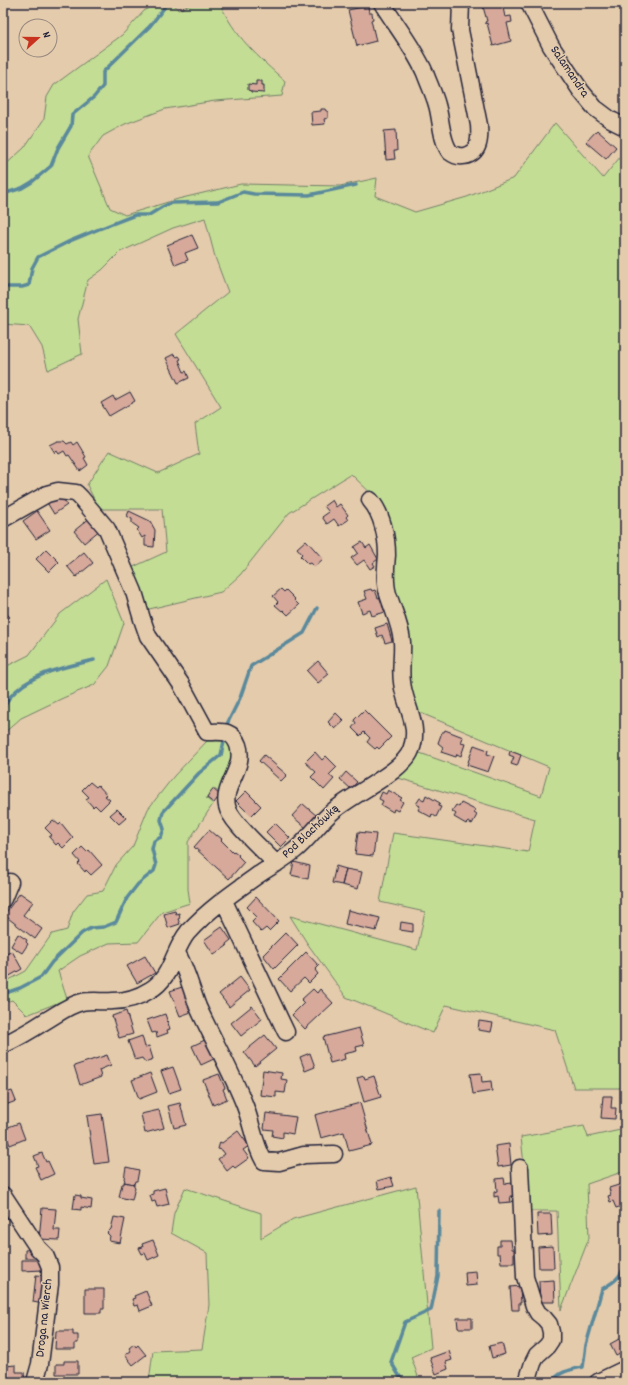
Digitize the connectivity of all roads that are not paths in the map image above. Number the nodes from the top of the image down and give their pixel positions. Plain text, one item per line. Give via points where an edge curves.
1 (382, 3) edge
2 (461, 3) edge
3 (529, 3) edge
4 (625, 127) edge
5 (370, 500) dead end
6 (3, 518) edge
7 (276, 864) junction
8 (10, 882) dead end
9 (3, 900) edge
10 (224, 901) junction
11 (177, 953) junction
12 (286, 1032) dead end
13 (3, 1045) edge
14 (334, 1154) dead end
15 (520, 1168) dead end
16 (3, 1195) edge
17 (625, 1369) edge
18 (35, 1382) edge
19 (527, 1382) edge
20 (598, 1382) edge

1 - 2 street via 424,71 450,152 455,156 462,156 471,154 477,148 480,139 460,30
3 - 4 street, Salamandra via 551,46 581,91 595,108
5 - 7 street, Pod Blachówką via 381,518 387,551 387,591 400,631 402,682 414,723 413,746 402,764 341,804 294,851
6 - 7 street via 47,494 58,491 76,493 107,529 134,592 148,636 180,684 207,732 227,732 237,742 240,752 239,765 228,792 226,805 237,824
7 - 10 street, Pod Blachówką
8 - 9 street
10 - 11 street, Pod Blachówką via 189,932
10 - 12 street
11 - 13 street, Pod Blachówką via 164,978 149,991 130,999 83,1002 69,1006
11 - 14 street via 218,1051 237,1086 264,1161 279,1162 304,1155
15 - 19 street via 525,1277 534,1306 549,1324 551,1332 551,1340 537,1355
16 - 18 street, Droga na Wierch via 45,1255 50,1267 40,1364
17 - 20 street

